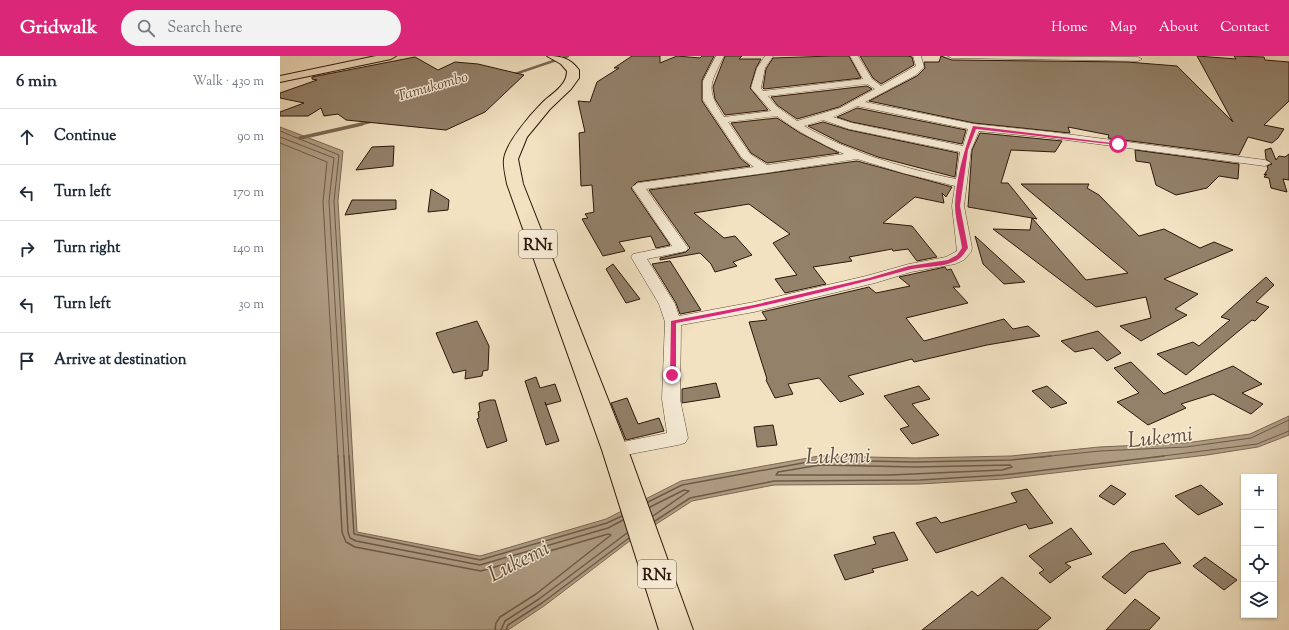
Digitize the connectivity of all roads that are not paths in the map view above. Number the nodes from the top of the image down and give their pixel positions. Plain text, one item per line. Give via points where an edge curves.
1 (390, 56) edge
2 (552, 56) edge
3 (720, 56) edge
4 (769, 56) edge
5 (854, 56) edge
6 (917, 56) edge
7 (952, 56) edge
8 (1138, 60) dead end
9 (280, 79) edge
10 (869, 81) junction
11 (882, 89) junction
12 (760, 94) junction
13 (856, 103) junction
14 (778, 113) junction
15 (822, 116) junction
16 (720, 120) junction
17 (796, 126) junction
18 (974, 127) junction
19 (966, 150) junction
20 (860, 155) junction
21 (1265, 163) dead end
22 (766, 170) junction
23 (960, 183) junction
24 (673, 322) junction
25 (616, 453) junction
26 (676, 630) edge

1 - 9 highway
2 - 25 highway, RN1 via 565,62 573,70 573,78 521,136 511,159 515,184
3 - 16 street via 707,81 708,100
4 - 12 street via 761,68 756,88
5 - 10 street
6 - 11 street via 920,67
7 - 8 street
10 - 11 street
10 - 12 street
11 - 13 street
12 - 14 street
13 - 15 street
13 - 18 street
14 - 16 street
14 - 17 street
15 - 17 street
15 - 19 street via 849,126
16 - 22 street via 746,156
17 - 20 street
18 - 19 street
18 - 21 street
19 - 23 street
20 - 22 street
20 - 23 street via 915,174
22 - 24 street via 638,187 681,248 638,257 667,304
23 - 24 street via 958,206 965,248 959,257 950,262 909,268 870,280 754,307
24 - 25 street via 672,399 678,438
25 - 26 highway, RN1

